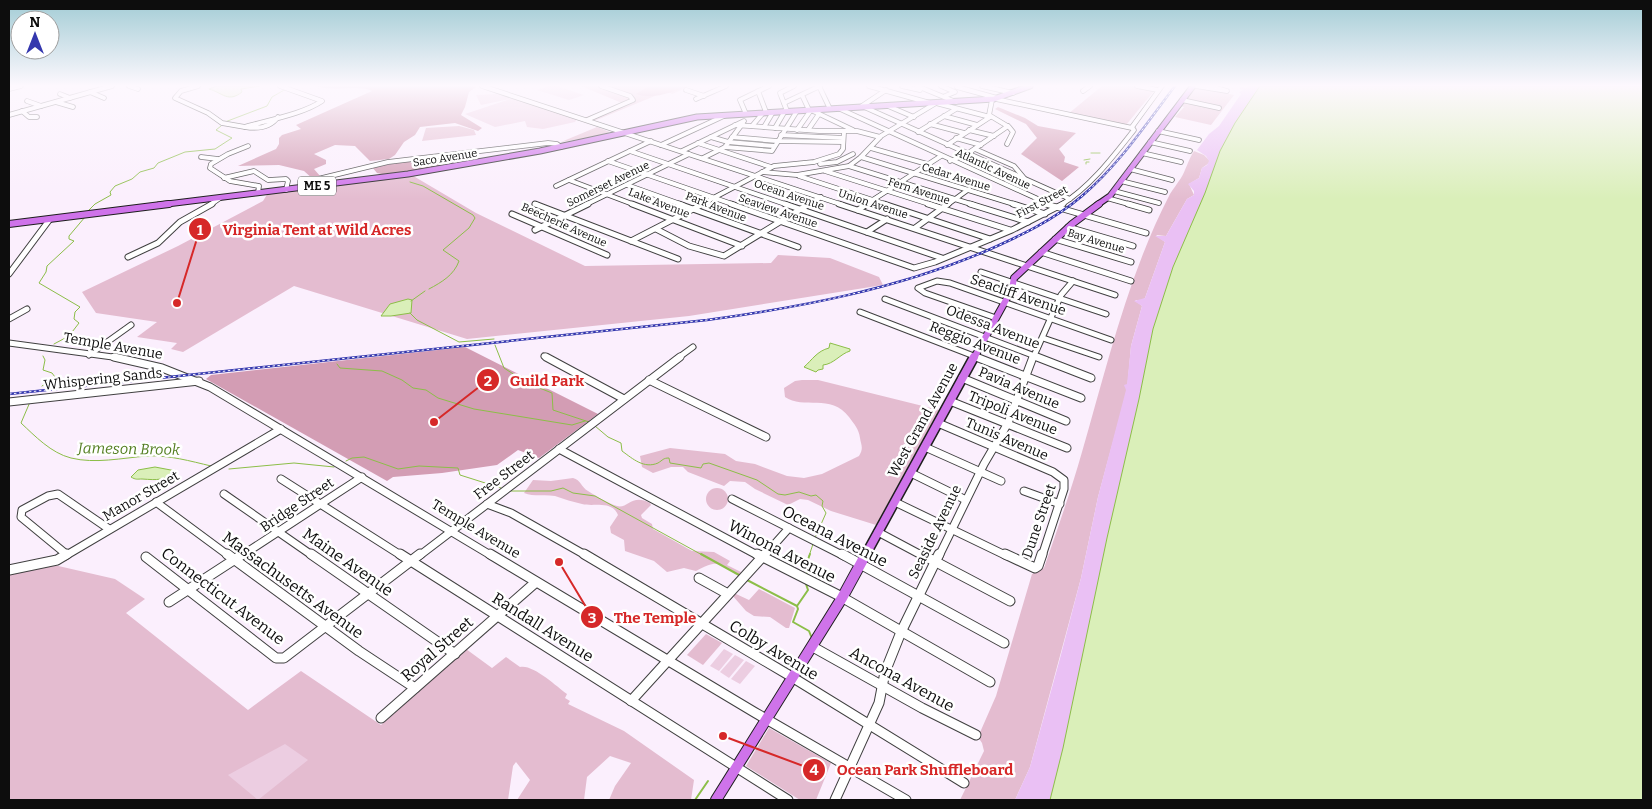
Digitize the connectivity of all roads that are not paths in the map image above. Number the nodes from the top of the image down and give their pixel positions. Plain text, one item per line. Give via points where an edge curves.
1 (838, 123) edge
2 (222, 124) edge
3 (255, 124) edge
4 (599, 124) edge
5 (662, 124) edge
6 (707, 124) edge
7 (738, 124) edge
8 (754, 124) edge
9 (766, 124) edge
10 (778, 124) edge
11 (789, 124) edge
12 (801, 124) edge
13 (813, 124) edge
14 (824, 124) edge
15 (840, 124) edge
16 (871, 124) edge
17 (930, 124) joint
18 (977, 124) edge
19 (1004, 124) edge
20 (1112, 124) edge
21 (1135, 124) edge
22 (1164, 124) edge
23 (735, 125) junction
24 (901, 125) joint
25 (741, 126) junction
26 (752, 126) junction
27 (1008, 126) junction
28 (764, 128) junction
29 (775, 128) junction
30 (1132, 128) junction
31 (786, 129) junction
32 (797, 130) junction
33 (808, 130) junction
34 (970, 130) junction
35 (819, 131) junction
36 (854, 131) junction
37 (1158, 131) junction
38 (624, 132) junction
39 (831, 132) junction
40 (888, 132) junction
41 (918, 132) junction
42 (964, 133) junction
43 (781, 135) junction
44 (994, 136) junction
45 (711, 137) junction
46 (844, 137) junction
47 (880, 137) junction
48 (732, 138) junction
49 (956, 138) junction
50 (1198, 140) dead end
51 (651, 141) junction
52 (728, 142) junction
53 (1150, 142) junction
54 (698, 143) junction
55 (1007, 144) dead end
56 (662, 145) junction
57 (947, 145) junction
58 (981, 145) junction
59 (248, 146) dead end
60 (561, 146) junction
61 (774, 146) junction
62 (725, 147) junction
63 (871, 148) junction
64 (1177, 148) junction
65 (974, 149) junction
66 (719, 150) junction
67 (630, 151) junction
68 (682, 151) junction
69 (1190, 151) dead end
70 (1142, 153) junction
71 (689, 154) junction
72 (853, 154) dead end
73 (967, 154) junction
74 (201, 156) dead end
75 (941, 156) junction
76 (861, 157) junction
77 (218, 158) junction
78 (703, 158) junction
79 (1169, 159) junction
80 (608, 161) junction
81 (950, 161) junction
82 (1181, 162) dead end
83 (817, 163) junction
84 (668, 164) junction
85 (927, 164) junction
86 (849, 166) junction
87 (772, 167) junction
88 (830, 169) junction
89 (1130, 169) junction
90 (822, 170) junction
91 (762, 172) junction
92 (914, 173) junction
93 (645, 175) junction
94 (797, 175) junction
95 (755, 176) junction
96 (224, 178) junction
97 (1023, 178) junction
98 (568, 180) junction
99 (1172, 180) dead end
100 (1121, 181) junction
101 (900, 182) junction
102 (627, 184) junction
103 (780, 184) junction
104 (556, 186) dead end
105 (733, 187) junction
106 (302, 188) junction
107 (286, 190) junction
108 (969, 190) junction
109 (887, 191) junction
110 (1114, 191) junction
111 (1165, 192) dead end
112 (258, 193) junction
113 (608, 194) junction
114 (821, 197) junction
115 (220, 198) junction
116 (712, 198) junction
117 (1107, 198) junction
118 (956, 199) junction
119 (1070, 199) junction
120 (872, 200) junction
121 (1159, 203) dead end
122 (535, 204) dead end
123 (1058, 207) junction
124 (942, 208) junction
125 (694, 209) junction
126 (801, 210) junction
127 (858, 210) junction
128 (1149, 210) dead end
129 (512, 214) dead end
130 (565, 214) junction
131 (1045, 214) junction
132 (1084, 215) junction
133 (928, 218) junction
134 (50, 219) junction
135 (886, 219) junction
136 (674, 220) junction
137 (780, 222) junction
138 (1028, 222) junction
139 (9, 224) edge
140 (543, 226) junction
141 (1068, 227) junction
142 (914, 228) junction
143 (535, 230) dead end
144 (656, 230) junction
145 (1010, 230) junction
146 (867, 232) junction
147 (1146, 233) dead end
148 (761, 234) junction
149 (990, 239) junction
150 (1055, 239) junction
151 (631, 241) junction
152 (742, 246) junction
153 (1133, 246) dead end
154 (798, 247) dead end
155 (970, 247) junction
156 (1041, 252) junction
157 (608, 255) dead end
158 (128, 257) dead end
159 (942, 258) junction
160 (678, 259) dead end
161 (1131, 262) dead end
162 (1026, 265) junction
163 (981, 272) dead end
164 (9, 274) edge
165 (1073, 281) junction
166 (1131, 281) dead end
167 (1013, 284) junction
168 (1115, 295) dead end
169 (1060, 299) junction
170 (886, 300) dead end
171 (1005, 302) junction
172 (27, 309) dead end
173 (860, 312) dead end
174 (1106, 314) dead end
175 (996, 318) junction
176 (1052, 318) junction
177 (9, 319) edge
178 (131, 324) dead end
179 (985, 338) junction
180 (1043, 338) junction
181 (1111, 340) dead end
182 (9, 343) edge
183 (693, 347) dead end
184 (89, 355) junction
185 (544, 356) dead end
186 (974, 357) junction
187 (1034, 357) junction
188 (1099, 357) dead end
189 (1025, 376) junction
190 (962, 378) junction
191 (1092, 378) dead end
192 (649, 380) junction
193 (199, 381) junction
194 (1081, 398) dead end
195 (624, 399) junction
196 (950, 401) junction
197 (1017, 401) junction
198 (9, 402) edge
199 (1066, 421) dead end
200 (938, 423) junction
201 (1008, 423) junction
202 (281, 429) junction
203 (766, 437) dead end
204 (925, 447) junction
205 (995, 447) junction
206 (1067, 448) dead end
207 (559, 449) junction
208 (980, 471) junction
209 (911, 473) junction
210 (362, 477) junction
211 (281, 479) dead end
212 (1001, 481) dead end
213 (1065, 481) joint
214 (1024, 491) dead end
215 (224, 494) dead end
216 (732, 499) dead end
217 (966, 500) junction
218 (156, 502) junction
219 (895, 502) junction
220 (322, 504) junction
221 (487, 504) junction
222 (1060, 504) junction
223 (789, 528) junction
224 (109, 529) junction
225 (953, 529) junction
226 (451, 531) junction
227 (280, 532) junction
228 (878, 532) junction
229 (66, 554) junction
230 (146, 557) dead end
231 (762, 557) junction
232 (236, 560) junction
233 (412, 561) junction
234 (861, 564) junction
235 (936, 564) junction
236 (9, 570) edge
237 (699, 578) dead end
238 (536, 582) junction
239 (189, 589) junction
240 (369, 594) junction
241 (728, 594) junction
242 (919, 596) junction
243 (842, 598) junction
244 (1010, 601) dead end
245 (169, 602) dead end
246 (497, 616) junction
247 (702, 623) junction
248 (325, 626) junction
249 (901, 632) junction
250 (1004, 643) dead end
251 (813, 646) junction
252 (455, 654) junction
253 (282, 658) joint
254 (668, 660) junction
255 (793, 678) junction
256 (990, 682) dead end
257 (882, 685) junction
258 (415, 688) junction
259 (631, 700) junction
260 (380, 718) dead end
261 (766, 719) junction
262 (869, 725) junction
263 (976, 735) dead end
264 (737, 767) junction
265 (850, 767) junction
266 (964, 783) dead end
267 (716, 800) edge
268 (788, 800) edge
269 (834, 800) edge
270 (906, 800) edge

1 - 39 street
2 - 3 street via 245,127
4 - 38 street, Union Avenue
5 - 38 main road, Saco Avenue / ME 5
6 - 56 street
7 - 23 street
8 - 26 street
9 - 28 street
10 - 29 street
11 - 31 street
12 - 32 street
13 - 33 street
14 - 35 street
15 - 36 street
16 - 40 street, Atlantic Avenue
17 - 41 street
17 - 42 street
18 - 34 street
19 - 27 street
20 - 30 street
21 - 30 street, First Street
22 - 37 main road, West Grand Avenue
23 - 25 street
23 - 45 street
24 - 40 street
24 - 41 street
25 - 26 street
25 - 48 street
26 - 28 street
27 - 44 street
27 - 55 street via 1013,133
28 - 29 street
29 - 31 street
30 - 119 street, First Street via 1134,130 1098,174
31 - 32 street
31 - 43 street
32 - 33 street
33 - 35 street
34 - 42 street
34 - 44 street
35 - 39 street
36 - 46 street
36 - 47 street
37 - 50 street
37 - 53 main road, West Grand Avenue
38 - 51 street, Union Avenue
38 - 60 main road, Saco Avenue / ME 5
39 - 46 street
40 - 47 street
40 - 75 street, Atlantic Avenue
41 - 57 street
42 - 49 street
43 - 46 street
43 - 61 street
44 - 58 street
45 - 52 street
45 - 54 street
46 - 61 street
46 - 83 street via 840,154
47 - 63 street
48 - 52 street
48 - 61 street
49 - 57 street
49 - 58 street
51 - 56 street, Union Avenue
51 - 67 street
52 - 61 street
52 - 62 street
53 - 64 street
53 - 70 main road, West Grand Avenue
54 - 66 street
54 - 68 street
56 - 68 street, Union Avenue
57 - 73 street
58 - 65 street
59 - 77 street
60 - 106 main road, Saco Avenue / ME 5 via 449,168
60 - 106 street via 548,143 398,160 325,177
61 - 62 street
62 - 66 street
63 - 76 street
63 - 85 street
64 - 69 street
64 - 79 street
65 - 73 street
65 - 97 street via 1014,166
66 - 78 street
66 - 87 street
67 - 80 street
67 - 84 street, Ocean Avenue
68 - 71 street, Union Avenue
70 - 79 street
70 - 89 main road, West Grand Avenue
71 - 78 street, Union Avenue
71 - 84 street, Somerset Avenue
72 - 83 street via 834,162
73 - 81 street
73 - 97 street
74 - 77 street
75 - 81 street, Atlantic Avenue
75 - 85 street
76 - 86 street
76 - 92 street, Cedar Avenue
77 - 96 street via 210,168
78 - 95 street, Union Avenue
79 - 82 street
80 - 93 street, Seaview Avenue
80 - 98 street
81 - 123 street, Atlantic Avenue
83 - 87 street via 786,163
83 - 88 street
84 - 93 street, Somerset Avenue
84 - 105 street, Ocean Avenue
85 - 92 street
86 - 88 street
86 - 101 street
87 - 91 street
88 - 90 street
89 - 99 street
89 - 100 main road, West Grand Avenue
90 - 94 street
90 - 109 street, Fern Avenue
91 - 94 street
91 - 95 street
92 - 101 street
92 - 108 street, Cedar Avenue
93 - 102 street, Somerset Avenue
93 - 116 street, Seaview Avenue
94 - 103 street
94 - 120 street
95 - 103 street, Union Avenue
95 - 105 street
96 - 107 street via 254,171 268,180 286,178
96 - 112 street via 259,186
97 - 119 street
98 - 104 street
98 - 113 street, Lake Avenue
100 - 110 main road, West Grand Avenue
100 - 111 street
101 - 109 street
101 - 118 street
102 - 113 street, Somerset Avenue
102 - 125 street, Park Avenue
103 - 114 street, Union Avenue
105 - 116 street
105 - 126 street, Ocean Avenue
106 - 107 main road, Saco Avenue / ME 5
107 - 112 main road, Saco Avenue / ME 5
108 - 118 street
108 - 131 street, Cedar Avenue
109 - 120 street
109 - 124 street, Fern Avenue
110 - 117 main road, West Grand Avenue
110 - 121 street
112 - 115 main road, Saco Avenue / ME 5
113 - 130 street, Somerset Avenue
113 - 136 street, Lake Avenue
114 - 126 street
114 - 127 street, Union Avenue
115 - 134 main road, Saco Avenue / ME 5
115 - 158 street via 180,222 158,243
116 - 125 street
116 - 137 street, Seaview Avenue
117 - 128 street
117 - 132 main road, West Grand Avenue
118 - 124 street
118 - 138 street
119 - 123 street, First Street
120 - 127 street
120 - 133 street
122 - 130 street
123 - 131 street, First Street
123 - 132 street, Atlantic Avenue
124 - 133 street
124 - 145 street, Fern Avenue
125 - 136 street
125 - 148 street, Park Avenue
126 - 137 street
126 - 146 street, Ocean Avenue
127 - 135 street, Union Avenue
129 - 140 street, Beecherie Avenue
130 - 140 street, Somerset Avenue
130 - 151 street
131 - 138 street, First Street
132 - 141 main road, West Grand Avenue
132 - 147 street, Atlantic Avenue
133 - 142 street
133 - 149 street
134 - 139 main road, Saco Avenue / ME 5
134 - 164 street
135 - 142 street, Union Avenue
135 - 146 street
136 - 144 street
136 - 152 street, Lake Avenue
137 - 148 street
137 - 159 street, Seaview Avenue via 907,267 916,268
138 - 145 street, First Street
140 - 143 street, Somerset Avenue
140 - 157 street, Beecherie Avenue
141 - 150 main road, West Grand Avenue
141 - 153 street
142 - 155 street, Union Avenue
144 - 151 street
144 - 152 street via 722,257
145 - 149 street, First Street
146 - 159 street, Ocean Avenue
148 - 152 street
148 - 154 street, Park Avenue
149 - 155 street, First Street
150 - 156 main road, West Grand Avenue
150 - 161 street, Bay Avenue
151 - 160 street
155 - 159 street, Seaview Avenue
155 - 162 street, Union Avenue
156 - 162 main road, West Grand Avenue
156 - 166 street
162 - 165 street, Union Avenue
162 - 167 main road, West Grand Avenue via 1015,276
163 - 167 street
165 - 168 street, Union Avenue
165 - 169 street, Seaside Avenue
167 - 169 street
167 - 171 main road, West Grand Avenue
169 - 174 street
169 - 176 street, Seaside Avenue
170 - 179 street, Odessa Avenue
171 - 175 main road, West Grand Avenue
171 - 175 street, Seacliff Avenue via 942,281 918,289
171 - 176 street, Seacliff Avenue
172 - 177 street
173 - 186 street, Reggio Avenue
175 - 179 main road, West Grand Avenue
176 - 180 street, Seaside Avenue
176 - 181 street, Seacliff Avenue
178 - 184 street
179 - 186 main road, West Grand Avenue
179 - 187 street, Odessa Avenue
180 - 187 street, Seaside Avenue
180 - 188 street
182 - 184 street, Temple Avenue
183 - 192 street, Free Street
184 - 193 street, Temple Avenue via 152,365
185 - 195 street
186 - 189 street, Reggio Avenue
186 - 190 main road, West Grand Avenue
187 - 189 street, Seaside Avenue
187 - 191 street, Odessa Avenue
189 - 194 street, Reggio Avenue
189 - 197 street, Seaside Avenue
190 - 196 main road, West Grand Avenue
190 - 197 street, Pavia Avenue
192 - 195 street, Free Street
192 - 203 street
193 - 198 street, Whispering Sands
193 - 202 street, Temple Avenue
195 - 207 street, Free Street
196 - 200 main road, West Grand Avenue
196 - 201 street, Tripoli Avenue
197 - 199 street, Pavia Avenue
197 - 201 street, Seaside Avenue
200 - 204 main road, West Grand Avenue
200 - 205 street, Tunis Avenue
201 - 205 street, Seaside Avenue
201 - 206 street, Tripoli Avenue
202 - 210 street, Temple Avenue
202 - 218 street, Manor Street
204 - 208 street
204 - 209 main road, West Grand Avenue
205 - 208 street, Seaside Avenue
205 - 213 street, Tunis Avenue via 1053,472
207 - 221 street, Free Street
207 - 231 street, Winona Avenue
208 - 212 street
208 - 217 street, Seaside Avenue
209 - 217 street
209 - 219 main road, West Grand Avenue
210 - 220 street, Bridge Street
210 - 226 street, Temple Avenue
211 - 220 street, Randall Avenue
213 - 222 street, Dune Street
214 - 222 street
215 - 227 street, Maine Avenue
216 - 223 street, Oceana Avenue
217 - 225 street, Seaside Avenue
218 - 224 street, Manor Street
218 - 232 street, Massachusetts Avenue
219 - 225 street
219 - 228 main road, West Grand Avenue
220 - 227 street, Bridge Street
220 - 233 street, Randall Avenue
221 - 226 street, Free Street
221 - 247 street, Colby Avenue via 518,517
222 - 225 street, Dune Street via 1035,568
223 - 231 street
223 - 234 street, Oceana Avenue
224 - 229 street, Manor Street
224 - 229 street via 58,494 22,510 21,517
225 - 235 street, Seaside Avenue
226 - 233 street, Free Street
226 - 238 street, Temple Avenue
227 - 232 street, Bridge Street
227 - 240 street, Maine Avenue
228 - 234 main road, West Grand Avenue
228 - 235 street
229 - 236 street, Manor Street via 53,561
230 - 239 street, Connecticut Avenue
231 - 241 street
231 - 243 street, Winona Avenue
232 - 239 street, Bridge Street
232 - 248 street, Massachusetts Avenue
233 - 240 street, Free Street
233 - 246 street, Randall Avenue
234 - 242 street, Oceana Avenue
234 - 243 main road, West Grand Avenue
235 - 242 street, Seaside Avenue
235 - 244 street
237 - 241 street
238 - 246 street, Royal Street
238 - 254 street, Temple Avenue
239 - 245 street, Bridge Street
239 - 253 street, Connecticut Avenue via 276,658
240 - 248 street, Free Street
240 - 252 street, Maine Avenue
241 - 247 street
242 - 249 street, Seaside Avenue
242 - 250 street, Oceana Avenue
243 - 249 street, Winona Avenue
243 - 251 main road, West Grand Avenue
246 - 252 street, Royal Street
246 - 259 street, Randall Avenue
247 - 254 street
247 - 255 street, Colby Avenue
248 - 253 street, Free Street
248 - 258 street, Massachusetts Avenue
249 - 256 street, Winona Avenue
249 - 257 street, Seaside Avenue
251 - 255 main road, West Grand Avenue
251 - 257 street, Ancona Avenue
252 - 258 street, Royal Street
254 - 259 street
254 - 261 street, Temple Avenue
255 - 261 main road, West Grand Avenue
255 - 262 street, Colby Avenue
257 - 262 street, Seaside Avenue via 879,703
257 - 263 street, Ancona Avenue
258 - 260 street, Royal Street
259 - 264 street, Randall Avenue
261 - 264 main road, West Grand Avenue
261 - 265 street, Temple Avenue
262 - 265 street, Seaside Avenue
262 - 266 street, Colby Avenue
264 - 267 main road, West Grand Avenue
264 - 268 street, Randall Avenue
265 - 269 street, Seaside Avenue
265 - 270 street, Temple Avenue

